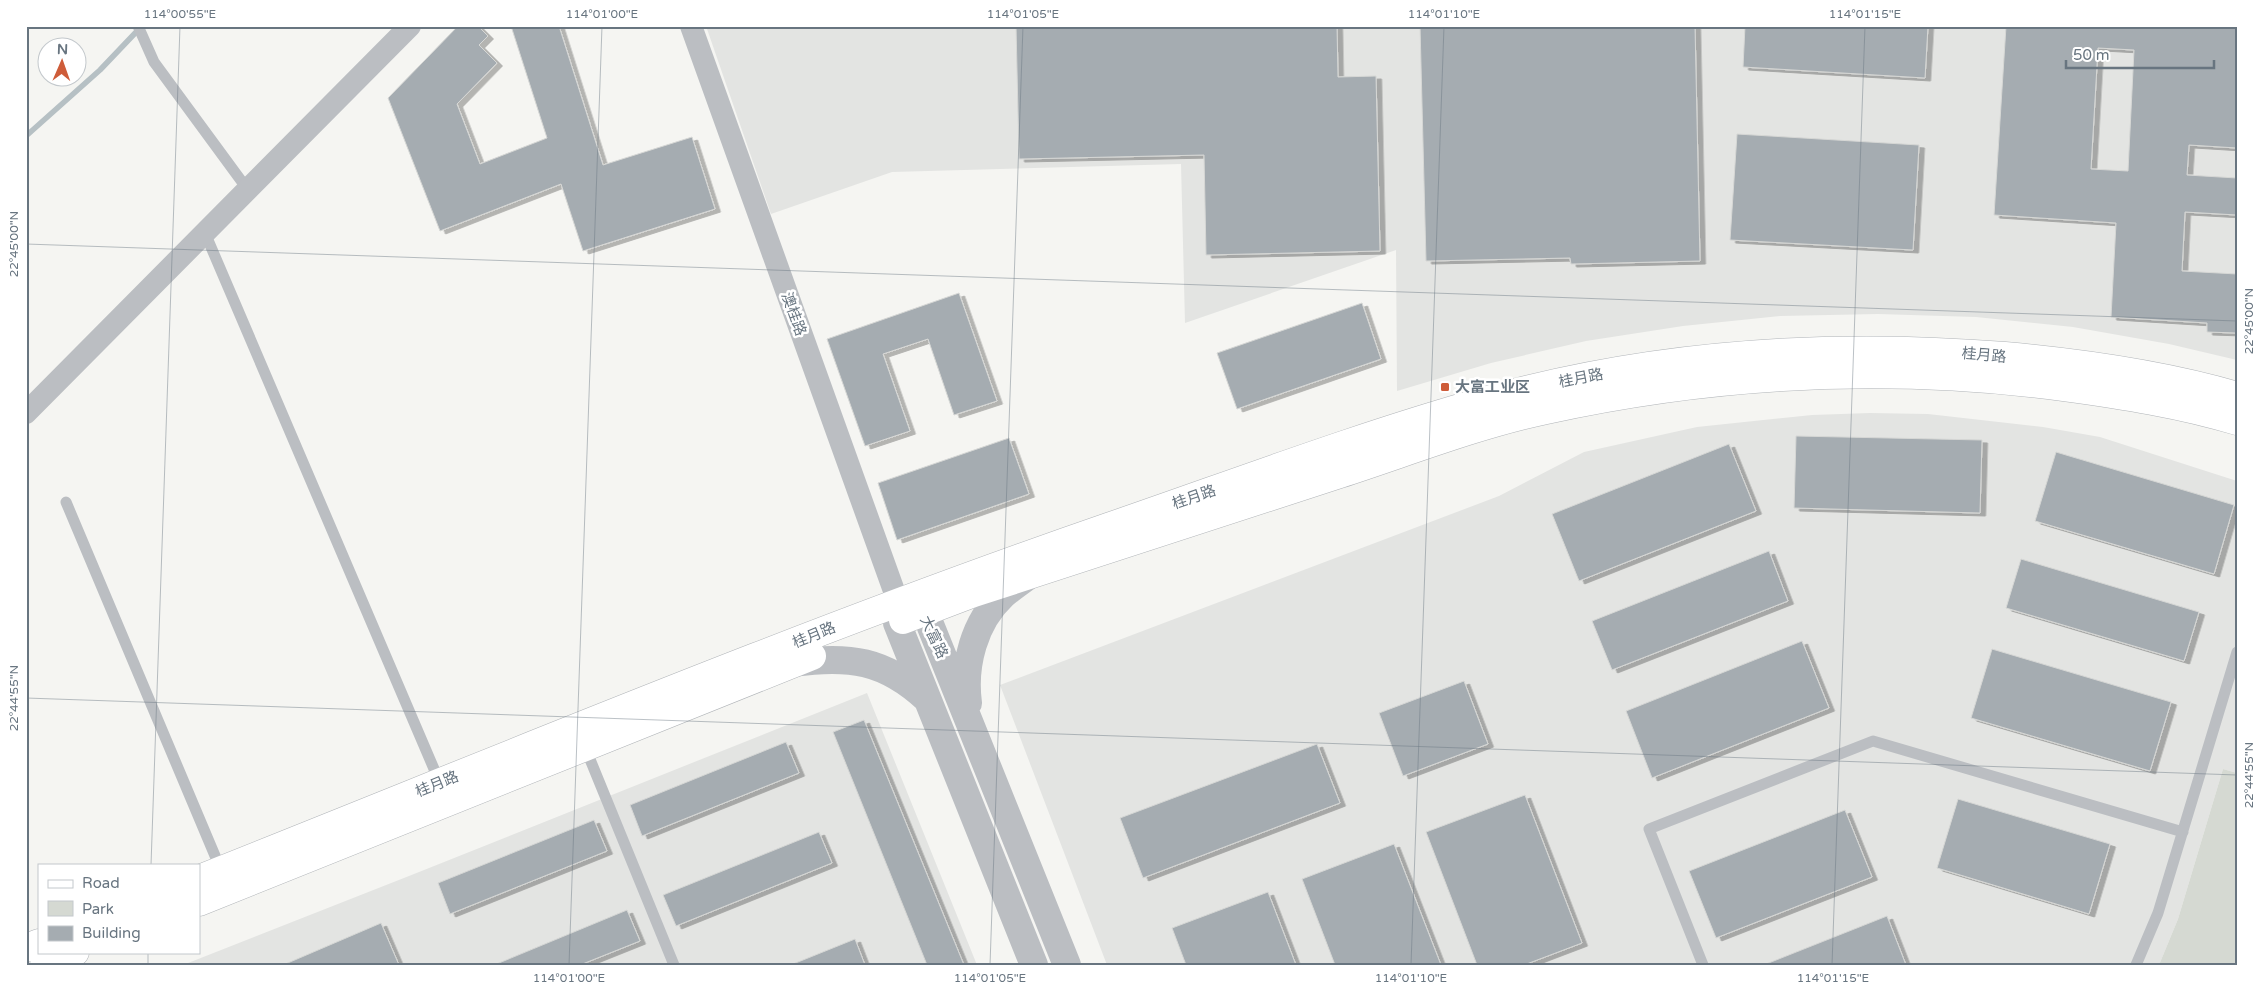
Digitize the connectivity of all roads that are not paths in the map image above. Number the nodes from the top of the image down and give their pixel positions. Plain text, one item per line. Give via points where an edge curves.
1 (138, 26) edge
2 (410, 26) edge
3 (691, 26) edge
4 (248, 190) junction
5 (205, 233) junction
6 (2237, 396) edge
7 (26, 413) edge
8 (2237, 421) edge
9 (66, 502) dead end
10 (1028, 576) junction
11 (897, 612) junction
12 (926, 612) junction
13 (2237, 652) edge
14 (793, 664) junction
15 (928, 700) junction
16 (971, 725) junction
17 (585, 747) junction
18 (992, 777) junction
19 (440, 783) junction
20 (964, 788) junction
21 (2183, 832) junction
22 (210, 875) edge
23 (200, 902) edge
24 (38, 942) edge
25 (26, 948) edge
26 (70, 954) edge
27 (44, 965) edge
28 (674, 965) edge
29 (1034, 965) edge
30 (1067, 965) edge
31 (1703, 965) edge
32 (2136, 965) edge

1 - 4 lane via 154,62
2 - 4 street
3 - 11 street, 澳桂路
4 - 5 street
5 - 7 street
5 - 19 lane
6 - 11 main road, 桂月路 via 2127,372 1952,352 1860,349 1766,352 1677,361 1568,380 1388,430 967,575
8 - 10 main road, 桂月路 via 2204,411 2111,394 2017,381 1909,374 1805,374 1724,380 1640,391 1542,411 1448,438
9 - 22 lane
10 - 12 main road, 桂月路
10 - 16 street via 1002,596 985,617 973,641 967,694
11 - 12 street, 大富路
11 - 14 main road, 桂月路
11 - 15 street, 大富路
11 - 19 main road, 桂月路
12 - 16 street, 大富路
13 - 21 lane
14 - 15 street via 820,659 870,663 909,683
14 - 17 main road, 桂月路
15 - 20 street, 大富路
16 - 18 street, 大富路
17 - 23 main road, 桂月路
17 - 28 lane
18 - 20 street
18 - 30 street, 大富路
19 - 22 main road, 桂月路
20 - 29 street, 大富路
21 - 31 lane via 1873,741 1649,829
21 - 32 lane via 2158,913
24 - 25 main road
26 - 27 main road

